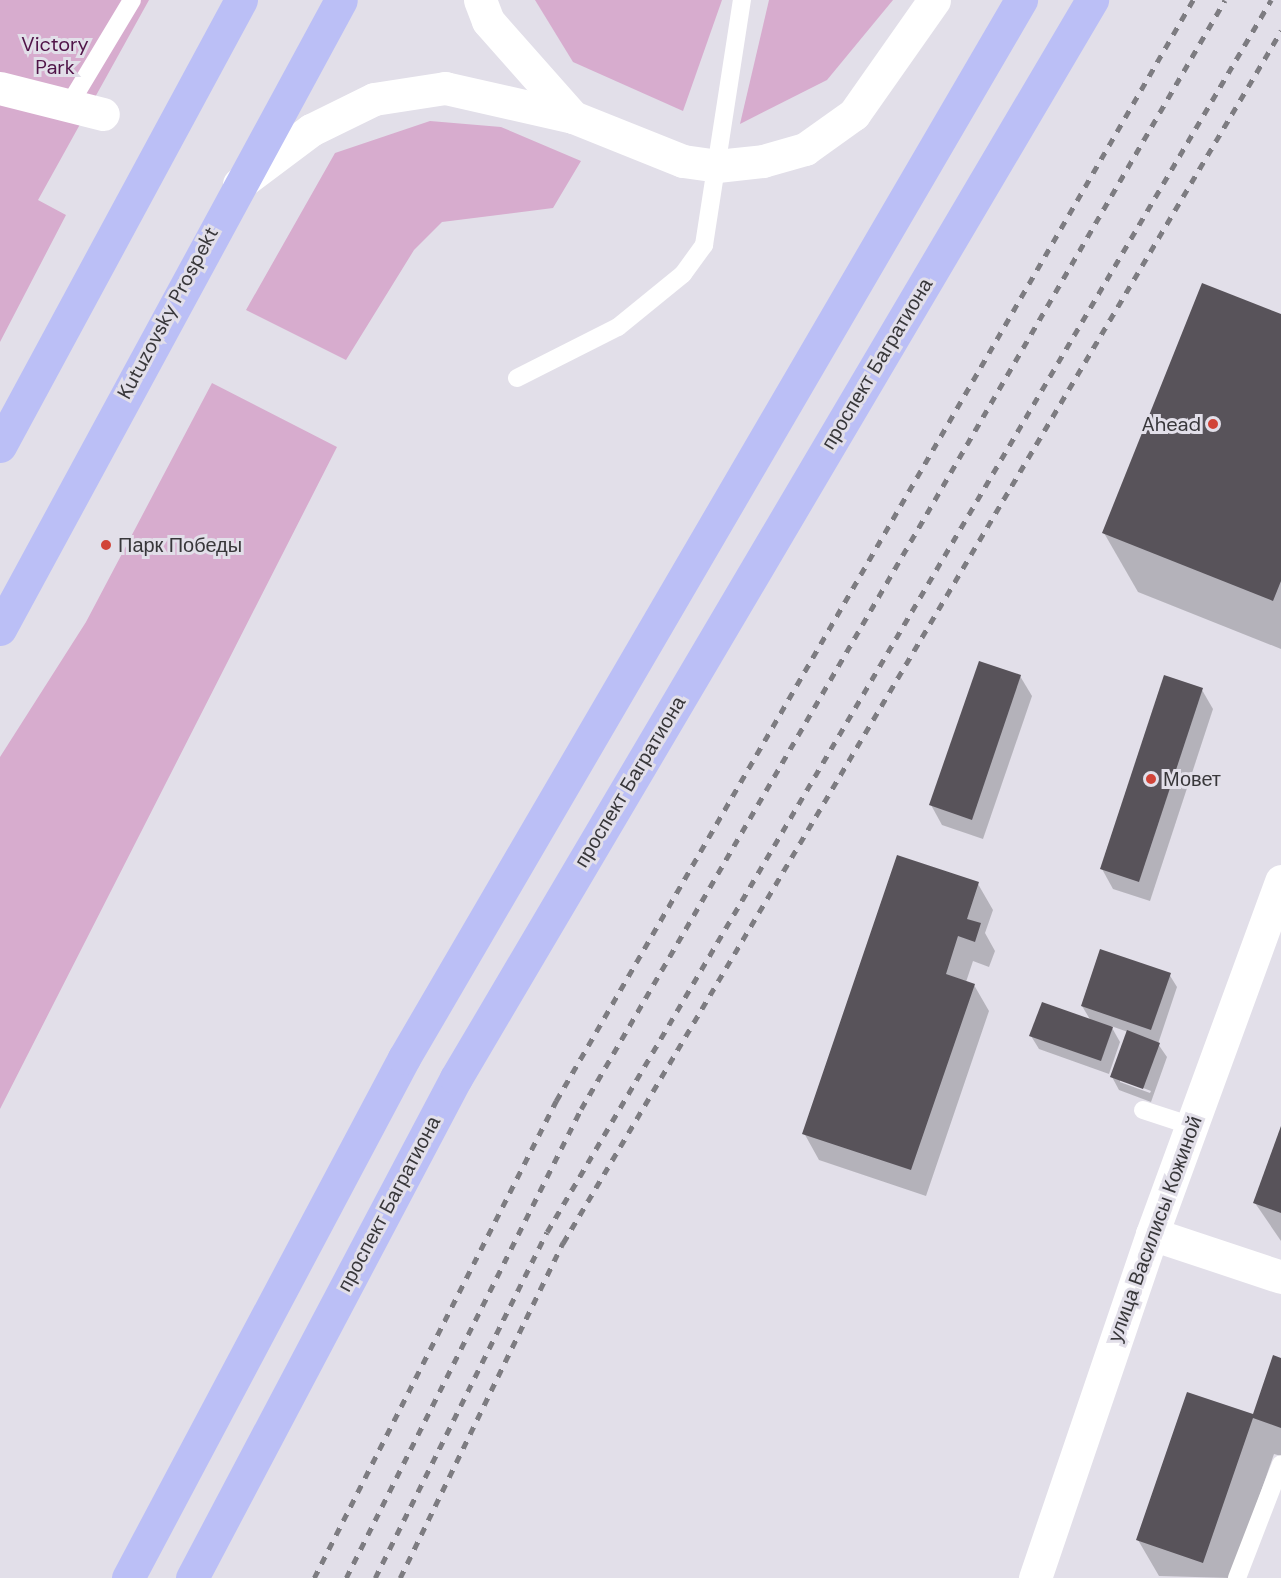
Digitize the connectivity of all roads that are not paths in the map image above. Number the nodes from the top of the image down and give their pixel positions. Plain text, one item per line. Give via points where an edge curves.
1 (132, 0) edge
2 (241, 0) edge
3 (341, 0) edge
4 (480, 0) edge
5 (742, 0) edge
6 (934, 0) edge
7 (1021, 0) edge
8 (1092, 0) edge
9 (0, 88) edge
10 (69, 105) junction
11 (103, 114) dead end
12 (573, 117) junction
13 (717, 166) junction
14 (235, 187) junction
15 (517, 378) dead end
16 (0, 446) edge
17 (0, 629) edge
18 (1281, 881) edge
19 (1143, 1110) dead end
20 (1192, 1126) junction
21 (1152, 1234) junction
22 (1281, 1277) edge
23 (1281, 1464) edge
24 (128, 1578) edge
25 (192, 1578) edge
26 (1035, 1578) edge
27 (1237, 1578) edge

1 - 10 lane
2 - 16 main road
3 - 14 main road, Kutuzovsky Prospekt
4 - 12 street via 488,21
5 - 13 lane
6 - 13 street via 854,114 805,149 763,161
7 - 24 main road via 404,1058
8 - 25 main road, проспект Багратиона via 456,1078
9 - 10 street
10 - 11 street
12 - 13 street via 683,161
12 - 14 street via 445,88 374,99 311,130
13 - 15 lane via 704,245 684,274 618,327
14 - 17 main road, Kutuzovsky Prospekt
18 - 20 street, улица Василисы Кожиной
19 - 20 lane
20 - 21 street, улица Василисы Кожиной
21 - 22 street
21 - 26 street, улица Василисы Кожиной
23 - 27 lane

